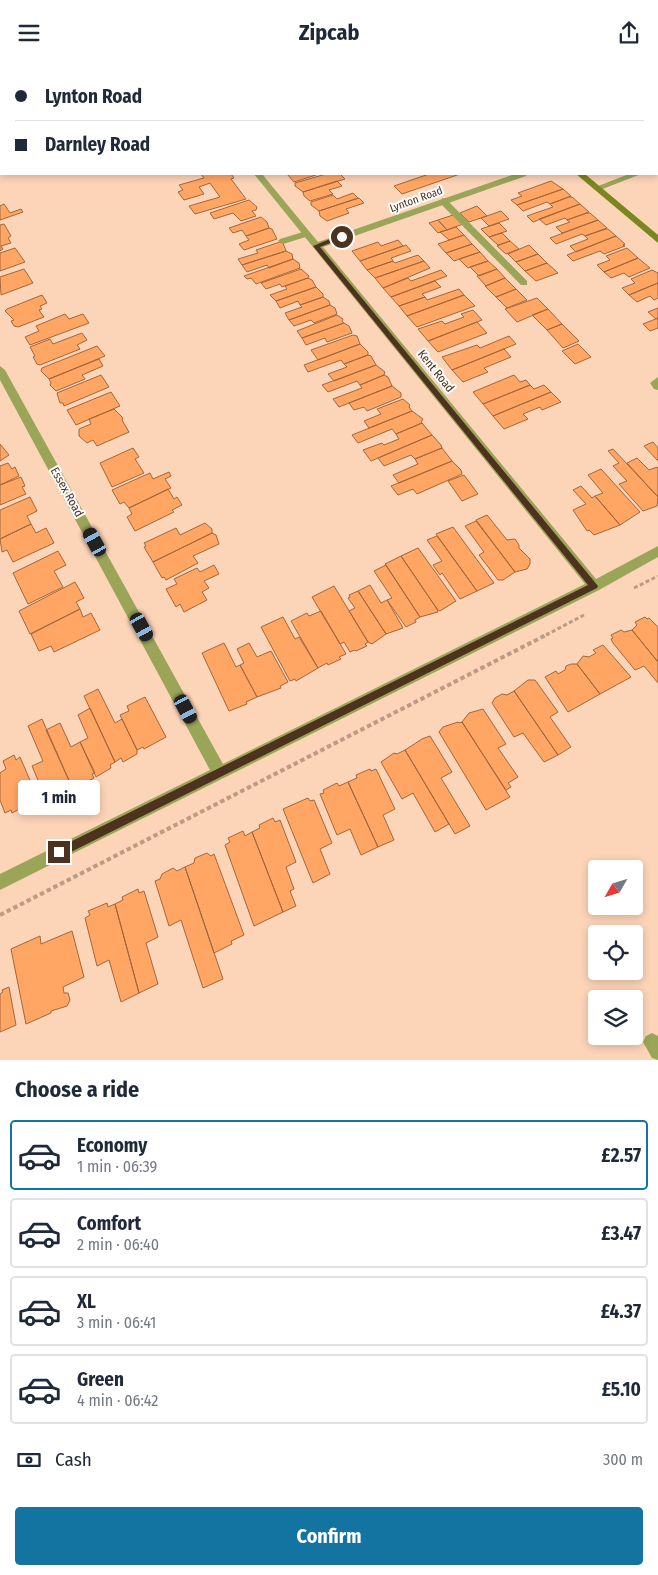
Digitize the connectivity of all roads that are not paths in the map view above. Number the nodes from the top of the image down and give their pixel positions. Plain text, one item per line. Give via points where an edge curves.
1 (259, 175) edge
2 (520, 175) edge
3 (581, 175) edge
4 (634, 175) edge
5 (596, 188) junction
6 (443, 201) junction
7 (306, 233) junction
8 (658, 240) edge
9 (283, 241) dead end
10 (316, 246) junction
11 (524, 283) dead end
12 (0, 370) edge
13 (658, 381) edge
14 (658, 386) edge
15 (658, 551) edge
16 (594, 586) junction
17 (219, 771) junction
18 (0, 882) edge

1 - 7 street, Kent Road
2 - 6 street, Lynton Road
3 - 5 main road
4 - 5 street
5 - 8 main road
6 - 10 street, Lynton Road
6 - 11 street
7 - 9 street
7 - 10 street, Kent Road
10 - 16 street, Kent Road
12 - 17 street, Essex Road
13 - 14 street via 655,382
15 - 16 street
16 - 17 street
17 - 18 street

